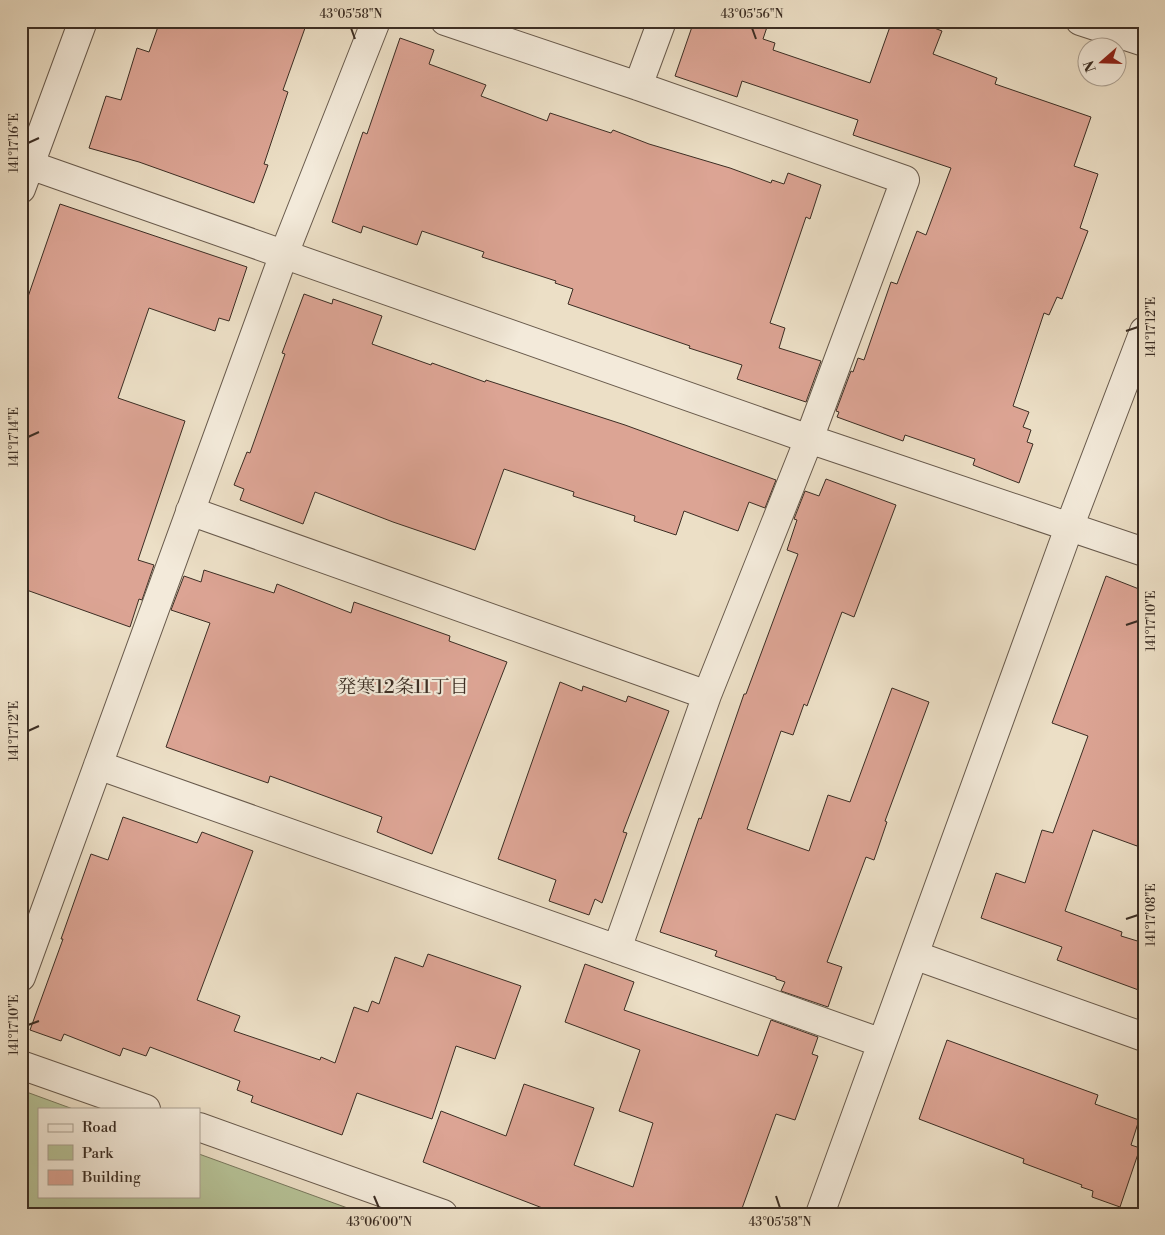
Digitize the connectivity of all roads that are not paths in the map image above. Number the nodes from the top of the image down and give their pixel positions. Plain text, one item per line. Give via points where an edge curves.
1 (83, 21) edge
2 (376, 21) edge
3 (445, 21) edge
4 (662, 21) edge
5 (1080, 21) edge
6 (1144, 42) edge
7 (638, 86) junction
8 (26, 177) edge
9 (284, 254) junction
10 (1144, 331) edge
11 (809, 439) junction
12 (190, 511) junction
13 (1070, 525) junction
14 (1144, 552) edge
15 (707, 695) junction
16 (98, 765) junction
17 (617, 949) junction
18 (914, 955) junction
19 (21, 977) edge
20 (1144, 1037) edge
21 (882, 1043) junction
22 (21, 1065) edge
23 (143, 1108) edge
24 (200, 1128) edge
25 (443, 1214) edge
26 (820, 1214) edge

1 - 8 street
2 - 9 street
3 - 7 street
4 - 7 street
5 - 6 street
7 - 11 street via 906,180
8 - 9 street
9 - 11 street
9 - 12 street
10 - 13 street
11 - 13 street
11 - 15 street
12 - 15 street
12 - 16 street
13 - 14 street
13 - 18 street
15 - 17 street
16 - 17 street
16 - 19 street
17 - 21 street
18 - 20 street
18 - 21 street
21 - 26 street
22 - 23 street
24 - 25 street

